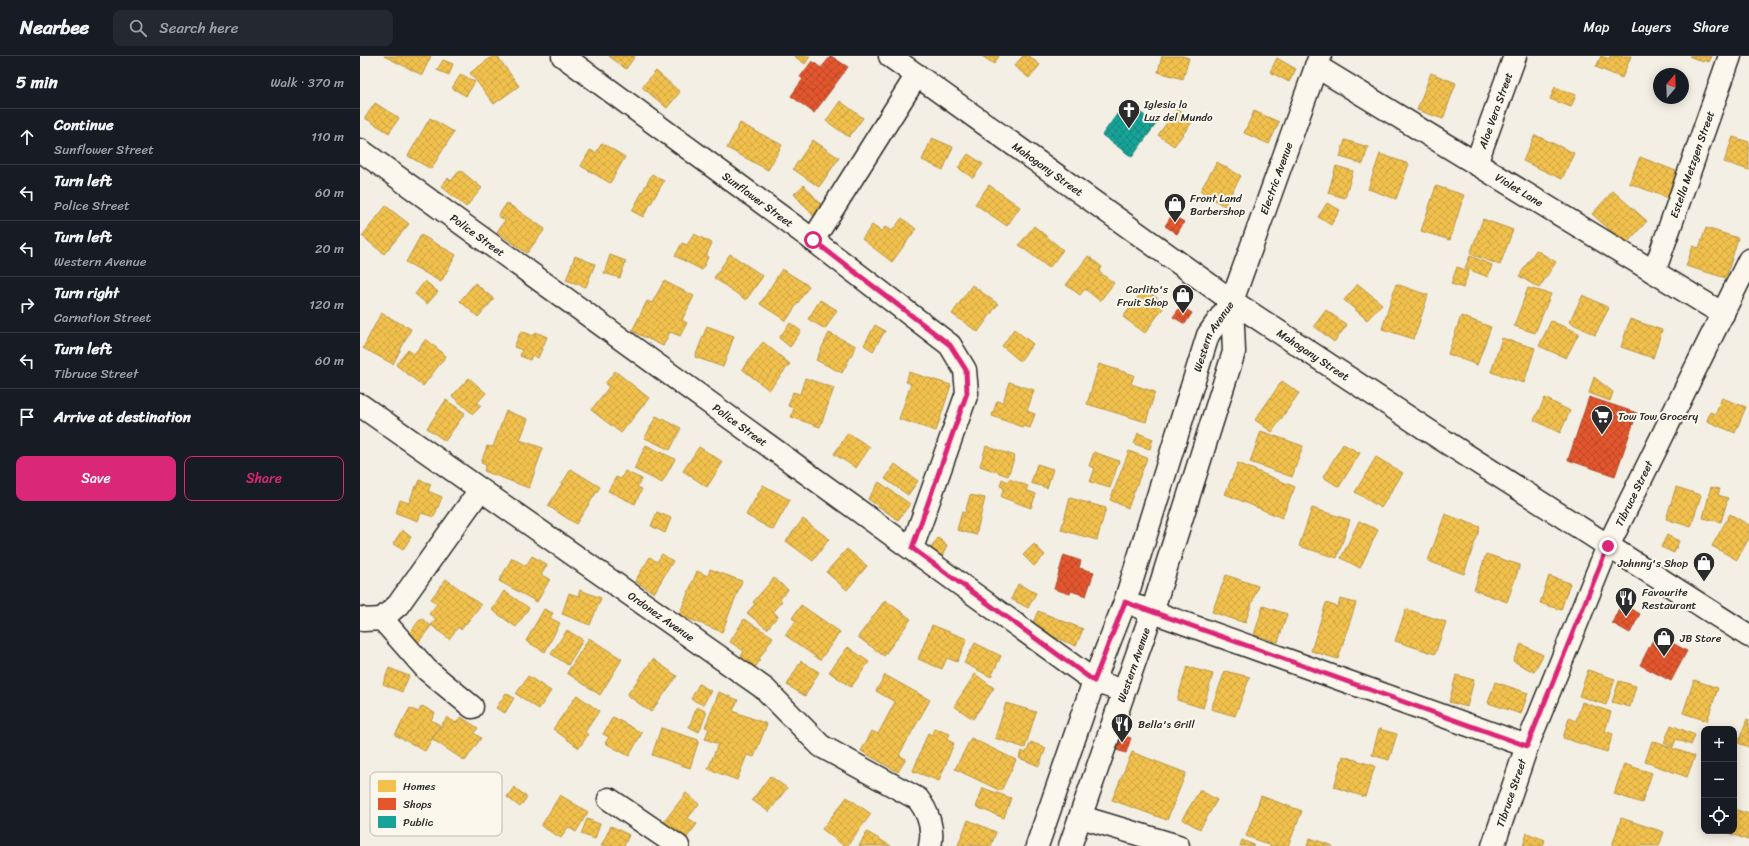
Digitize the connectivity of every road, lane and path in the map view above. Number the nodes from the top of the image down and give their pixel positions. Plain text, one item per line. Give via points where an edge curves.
1 (563, 56) edge
2 (890, 56) edge
3 (1515, 56) edge
4 (1730, 56) edge
5 (1318, 61) edge
6 (917, 75) junction
7 (360, 150) edge
8 (1476, 164) junction
9 (813, 240) junction
10 (1749, 260) edge
11 (1654, 272) junction
12 (1232, 301) junction
13 (1723, 314) junction
14 (360, 405) edge
15 (480, 490) junction
16 (1608, 546) junction
17 (912, 548) junction
18 (1125, 602) junction
19 (1152, 612) junction
20 (360, 618) edge
21 (382, 619) junction
22 (1749, 636) edge
23 (1094, 681) junction
24 (1123, 691) junction
25 (472, 707) dead end
26 (1527, 746) junction
27 (609, 799) dead end
28 (1081, 817) junction
29 (678, 846) edge
30 (930, 846) edge
31 (1037, 846) edge
32 (1070, 846) edge
33 (1178, 846) edge
34 (1493, 846) edge

1 - 9 street, Sunflower Street
2 - 6 street, Mahogany Street
3 - 8 street, Aloe Vera Street
4 - 11 street, Estella Metzgen Street
5 - 8 street, Violet Lane
5 - 12 street, Electric Avenue
6 - 9 street
6 - 12 street, Mahogany Street
7 - 17 street, Police Street
8 - 11 street, Violet Lane
9 - 17 street, Sunflower Street via 950,345 966,370 967,393
10 - 13 street, Tibruce Street
11 - 13 street, Violet Lane
12 - 16 street, Mahogany Street
12 - 18 street, Western Avenue via 1208,335
12 - 19 street, Western Avenue via 1234,352
13 - 16 street, Tibruce Street
14 - 15 street, Ordonez Avenue
15 - 21 street via 398,605
15 - 30 street, Ordonez Avenue via 765,689 820,746 918,799 929,819
16 - 22 street, Mahogany Street
16 - 26 street, Tibruce Street
17 - 23 street, Police Street
18 - 19 street
18 - 23 street, Western Avenue
19 - 24 street, Western Avenue
19 - 26 street
20 - 21 street
21 - 25 street via 427,670
23 - 24 street, Police Street
23 - 31 street, Western Avenue
24 - 28 street, Western Avenue
26 - 34 street, Tibruce Street
27 - 29 street
28 - 32 street, Western Avenue
28 - 33 street

